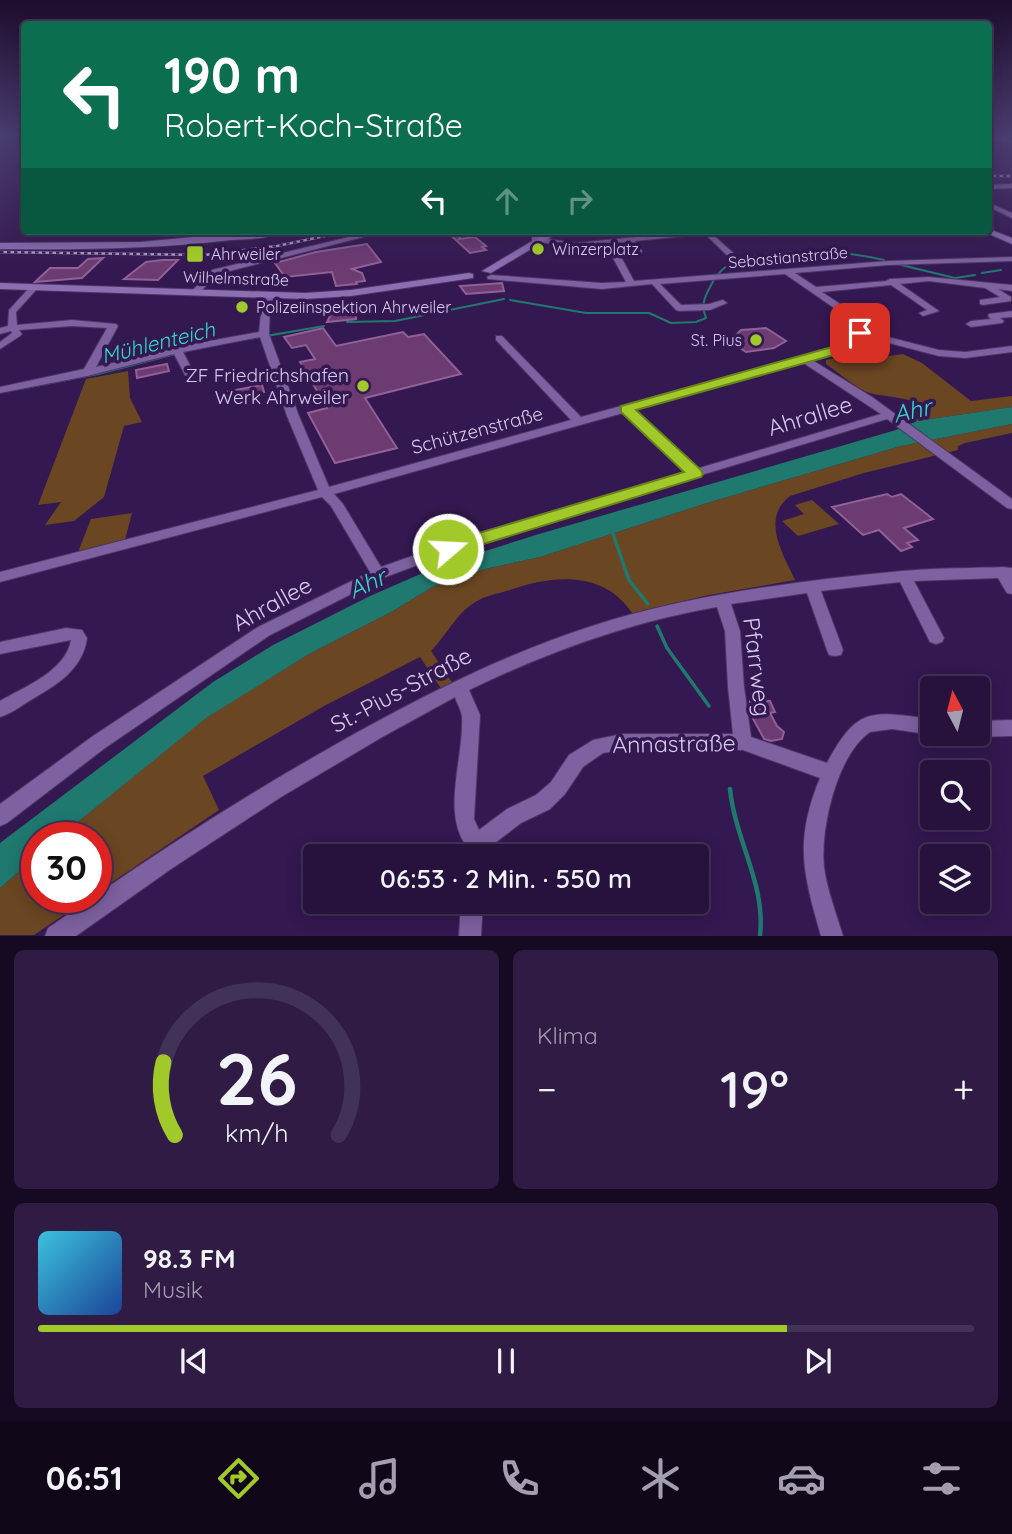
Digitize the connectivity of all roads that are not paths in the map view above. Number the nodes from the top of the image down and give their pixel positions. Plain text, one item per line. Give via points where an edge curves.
1 (1012, 186) edge
2 (992, 187) edge
3 (992, 208) edge
4 (1012, 208) edge
5 (1012, 216) edge
6 (992, 233) edge
7 (240, 235) edge
8 (367, 235) edge
9 (633, 235) edge
10 (674, 235) edge
11 (709, 235) edge
12 (543, 236) edge
13 (1012, 242) edge
14 (0, 246) edge
15 (736, 259) dead end
16 (1012, 259) edge
17 (248, 264) joint
18 (785, 270) junction
19 (490, 274) junction
20 (716, 276) joint
21 (890, 281) junction
22 (204, 282) joint
23 (653, 282) junction
24 (983, 283) junction
25 (631, 284) junction
26 (0, 286) edge
27 (1012, 288) edge
28 (33, 289) junction
29 (813, 290) junction
30 (195, 292) junction
31 (272, 295) junction
32 (983, 302) dead end
33 (723, 303) dead end
34 (704, 307) joint
35 (923, 313) dead end
36 (1012, 314) edge
37 (971, 324) dead end
38 (13, 327) junction
39 (0, 331) edge
40 (860, 333) junction
41 (264, 336) junction
42 (499, 338) dead end
43 (0, 346) edge
44 (1012, 349) edge
45 (179, 352) junction
46 (804, 359) junction
47 (87, 373) junction
48 (190, 375) dead end
49 (0, 390) edge
50 (626, 409) junction
51 (882, 413) junction
52 (579, 422) junction
53 (695, 474) junction
54 (325, 492) junction
55 (1012, 506) edge
56 (1007, 573) edge
57 (377, 574) junction
58 (904, 576) junction
59 (0, 577) edge
60 (812, 586) junction
61 (1012, 589) edge
62 (721, 600) junction
63 (936, 638) dead end
64 (0, 648) edge
65 (835, 650) dead end
66 (459, 688) junction
67 (0, 710) edge
68 (920, 726) edge
69 (1012, 728) edge
70 (990, 729) edge
71 (730, 741) junction
72 (831, 773) junction
73 (0, 816) edge
74 (473, 844) edge
75 (483, 844) edge
76 (471, 914) edge
77 (56, 936) edge
78 (470, 936) edge
79 (832, 936) edge

1 - 2 street
3 - 4 street
3 - 5 street
6 - 13 main road
7 - 14 main road via 144,245
8 - 17 street
9 - 10 street
9 - 12 street via 569,245
9 - 25 street via 638,251 616,256
11 - 15 street
12 - 19 main road, Wilhelmstraße
16 - 18 street, Sebastianstraße
17 - 22 street via 215,272
18 - 20 street, Sebastianstraße
18 - 29 street
19 - 25 street, Sebastianstraße via 602,286
19 - 31 main road, Wilhelmstraße via 472,272 351,293
20 - 23 street, Sebastianstraße
21 - 24 street
21 - 29 street
21 - 35 street via 934,311
22 - 30 street
23 - 25 street, Sebastianstraße
23 - 34 street via 675,307
24 - 27 street
24 - 32 street via 1008,299
26 - 28 main road, Wilhelmstraße
28 - 30 main road, Wilhelmstraße
28 - 38 street via 12,312
29 - 40 street via 849,316
30 - 31 main road, Wilhelmstraße
31 - 41 street via 266,304
33 - 34 street
36 - 37 street via 992,316 999,321
38 - 39 street
38 - 43 street via 17,334
38 - 47 street via 113,326
40 - 44 street via 939,353
40 - 46 street, Schützenstraße via 852,344
41 - 45 street via 228,339
41 - 54 street
42 - 52 street
45 - 47 street
45 - 48 street
46 - 50 street, Schützenstraße
46 - 51 street via 838,378
47 - 49 street
50 - 52 street, Schützenstraße
50 - 53 street
51 - 53 street, Ahrallee
51 - 55 street
52 - 54 street, Schützenstraße
53 - 57 street, Ahrallee via 471,540
54 - 57 street
54 - 59 street, Schützenstraße
56 - 58 street, St.-Pius-Straße
56 - 61 street, St.-Pius-Straße
57 - 73 street, Ahrallee via 264,631 99,741
58 - 60 street, St.-Pius-Straße
58 - 63 street
60 - 62 street, St.-Pius-Straße
60 - 65 street
62 - 66 street, St.-Pius-Straße via 578,636
62 - 71 street, Pfarrweg via 733,635 736,685
64 - 67 street via 66,634 79,638 75,657 67,667
66 - 74 street via 471,715 464,818
66 - 77 street, St.-Pius-Straße via 382,727 216,826
68 - 72 street via 866,724 853,735
69 - 70 street
71 - 72 street, Annastraße
71 - 75 street, Annastraße via 599,746 576,761 543,802 514,817
72 - 79 street via 813,848 817,884
76 - 78 street

